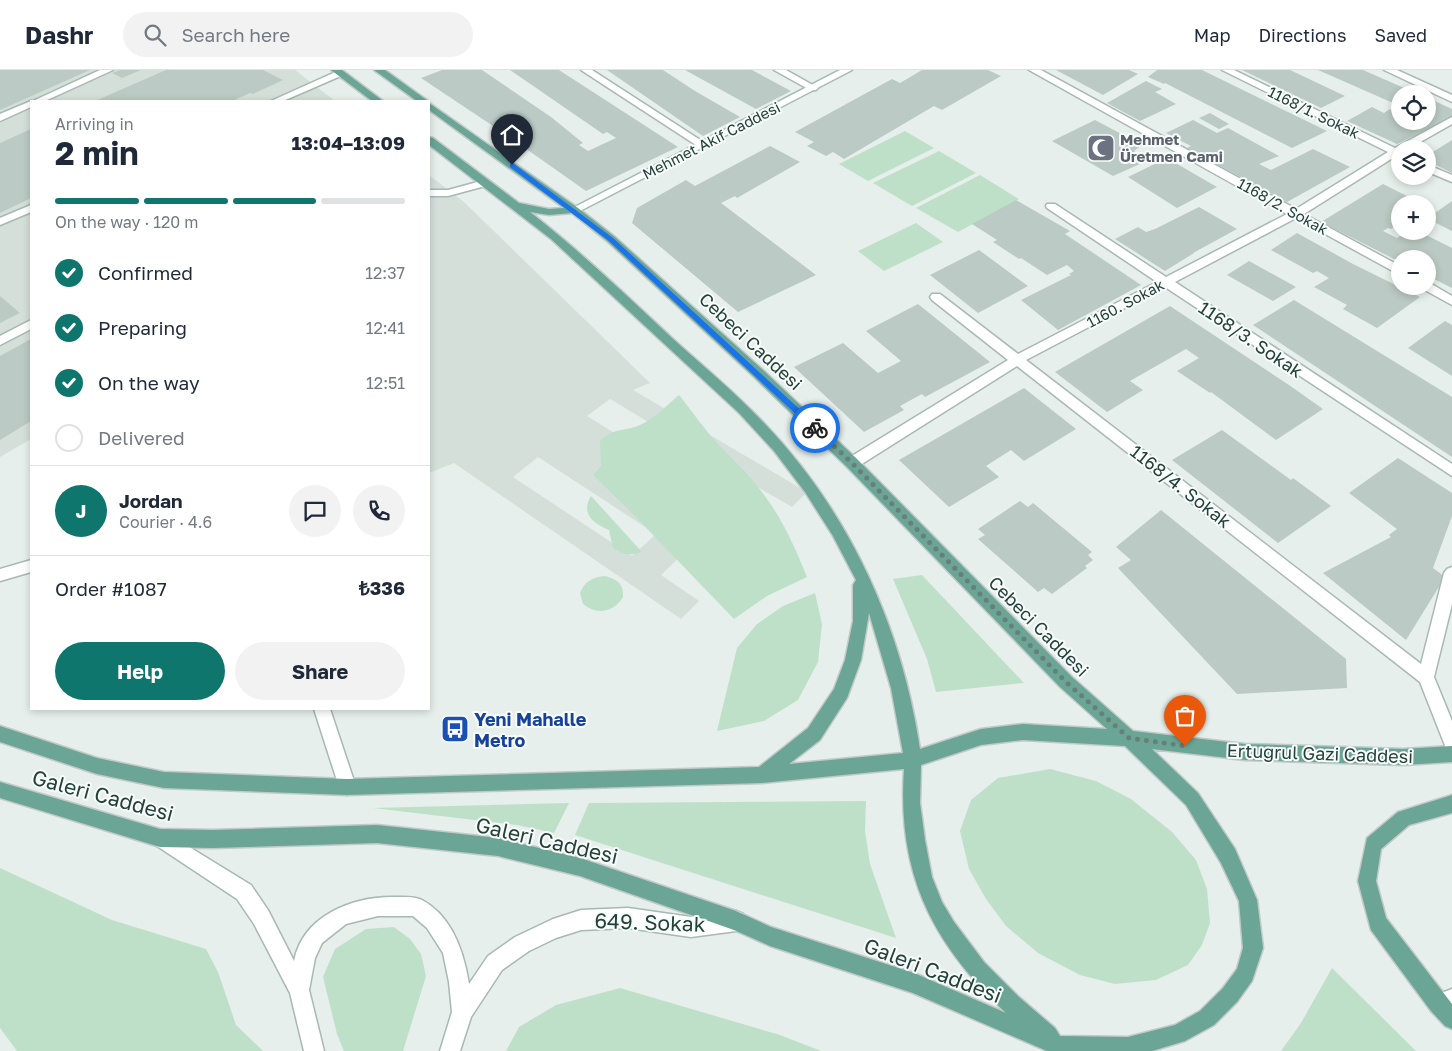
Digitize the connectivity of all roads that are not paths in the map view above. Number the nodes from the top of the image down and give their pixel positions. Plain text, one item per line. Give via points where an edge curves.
1 (108, 70) edge
2 (379, 70) edge
3 (586, 70) edge
4 (779, 70) edge
5 (847, 70) edge
6 (1034, 70) edge
7 (1227, 70) edge
8 (1389, 70) edge
9 (338, 72) edge
10 (813, 88) junction
11 (1452, 99) edge
12 (40, 100) edge
13 (278, 100) edge
14 (377, 100) edge
15 (422, 100) edge
16 (30, 104) edge
17 (430, 107) edge
18 (0, 118) edge
19 (1452, 120) edge
20 (1418, 140) edge
21 (430, 141) edge
22 (703, 145) junction
23 (1391, 147) edge
24 (1391, 156) edge
25 (1436, 172) edge
26 (1452, 179) edge
27 (485, 183) junction
28 (430, 193) edge
29 (513, 205) junction
30 (1051, 206) dead end
31 (30, 208) edge
32 (574, 210) junction
33 (1296, 213) junction
34 (0, 222) edge
35 (1391, 266) edge
36 (1165, 282) junction
37 (1436, 291) edge
38 (936, 297) dead end
39 (1452, 301) edge
40 (30, 325) edge
41 (0, 341) edge
42 (1019, 359) junction
43 (852, 463) junction
44 (1452, 471) edge
45 (30, 566) edge
46 (1452, 573) edge
47 (0, 575) edge
48 (861, 576) junction
49 (1426, 677) junction
50 (322, 710) edge
51 (0, 734) edge
52 (1129, 738) junction
53 (1452, 742) edge
54 (1452, 754) edge
55 (913, 760) junction
56 (762, 775) junction
57 (347, 787) junction
58 (0, 790) edge
59 (1452, 804) edge
60 (160, 838) junction
61 (736, 921) junction
62 (299, 990) junction
63 (1445, 1002) edge
64 (462, 1012) junction
65 (1452, 1019) edge
66 (1067, 1048) edge
67 (314, 1051) edge
68 (450, 1051) edge

1 - 12 street
2 - 15 main road
3 - 22 street
4 - 10 street
5 - 10 street, Mehmet Akif Caddesi
6 - 33 street, 1168/2. Sokak
7 - 23 street, 1168/1. Sokak
8 - 11 street
9 - 13 street
9 - 14 main road
10 - 22 street, Mehmet Akif Caddesi
16 - 18 street
17 - 32 main road, Cebeci Caddesi
19 - 20 street, 1160. Sokak
21 - 27 main road
22 - 32 street, Mehmet Akif Caddesi
24 - 33 street, 1160. Sokak
25 - 26 street
27 - 28 street via 448,193
27 - 29 main road
29 - 32 main road via 549,212
29 - 48 main road via 578,258 744,410 800,474
30 - 36 street, 1168/3. Sokak
31 - 34 street
32 - 43 main road, Cebeci Caddesi via 641,266
33 - 35 street, 1168/2. Sokak
33 - 36 street, 1160. Sokak
36 - 42 street, 1160. Sokak
36 - 44 street, 1168/3. Sokak
37 - 39 street
38 - 42 street, 1168/4. Sokak
40 - 41 street
42 - 43 street, 1160. Sokak
42 - 49 street, 1168/4. Sokak
43 - 52 main road, Cebeci Caddesi via 1066,682
45 - 47 street
46 - 49 street
48 - 55 main road via 894,668
48 - 56 main road via 861,621 842,693 814,734
49 - 53 street
50 - 57 street
51 - 57 main road, Galeri Caddesi via 97,766 164,780
52 - 54 main road, Ertuğrul Gazi Caddesi via 1244,752 1403,757
52 - 55 main road, Ertuğrul Gazi Caddesi via 1023,732 981,737
52 - 66 main road, Cebeci Caddesi via 1192,799 1228,856 1248,900 1252,948 1245,974 1230,995 1207,1018 1178,1034 1128,1047
55 - 56 main road, Galeri Caddesi
55 - 66 main road via 914,828 926,887 946,929 1017,1010
56 - 57 main road, Galeri Caddesi
58 - 60 main road, Galeri Caddesi
59 - 63 main road via 1404,818 1373,844 1367,882 1378,923
60 - 61 main road, Galeri Caddesi via 377,834 498,847 580,867
60 - 62 street via 244,892 261,917
61 - 64 street, 649. Sokak via 691,927 628,918 581,920 522,944 495,963
61 - 66 main road, Galeri Caddesi via 770,936 914,982
62 - 64 street via 305,957 315,936 341,916 378,906 416,906 434,921 452,950
62 - 67 street
63 - 65 main road
64 - 68 street, 649. Sokak

